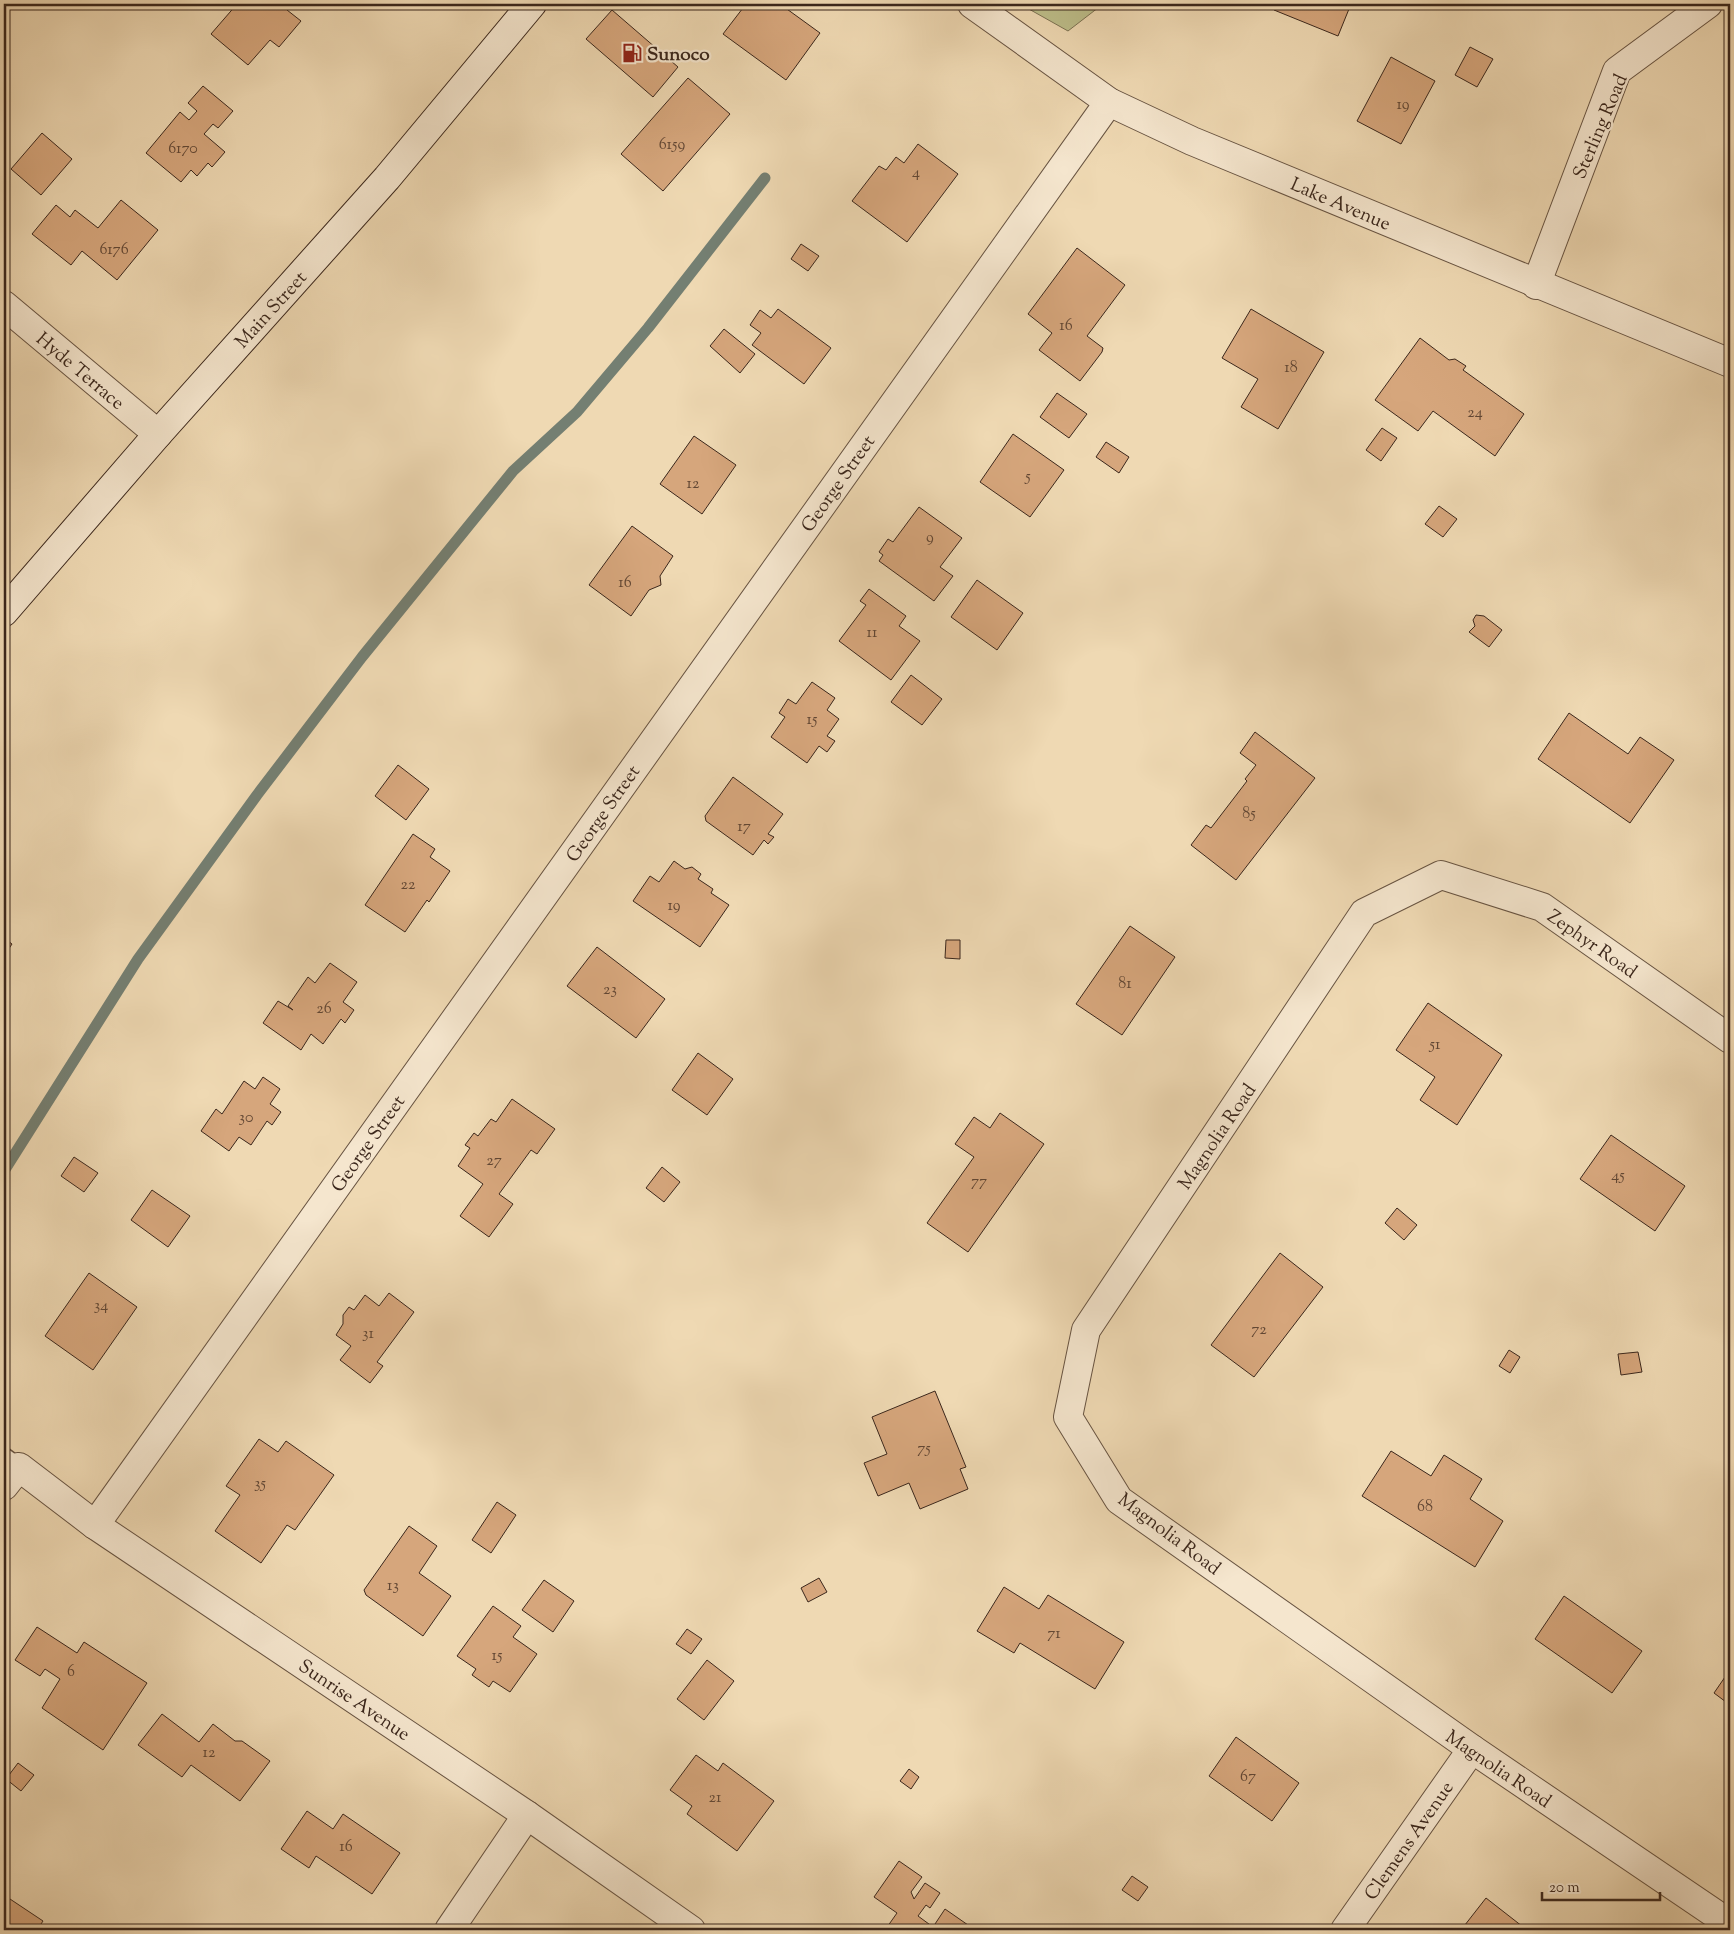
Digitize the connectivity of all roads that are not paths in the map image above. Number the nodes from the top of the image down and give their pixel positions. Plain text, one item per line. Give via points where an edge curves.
1 (532, 4) edge
2 (972, 4) edge
3 (1708, 4) edge
4 (1109, 102) junction
5 (1536, 285) junction
6 (4, 305) edge
7 (1730, 363) edge
8 (158, 434) junction
9 (4, 612) edge
10 (1441, 875) joint
11 (1730, 1039) edge
12 (9, 1470) edge
13 (95, 1525) junction
14 (1472, 1749) junction
15 (526, 1814) junction
16 (1730, 1924) edge
17 (448, 1930) edge
18 (691, 1930) edge
19 (1344, 1930) edge

1 - 8 street, Main Street via 387,178
2 - 4 street, Lake Avenue
3 - 5 street, Sterling Road via 1617,71
4 - 5 street, Lake Avenue via 1192,141
4 - 13 street, George Street
5 - 7 street, Lake Avenue
6 - 8 street, Hyde Terrace
8 - 9 street, Main Street
10 - 11 street, Zephyr Road via 1542,907
10 - 14 street, Magnolia Road via 1364,913 1086,1330 1068,1417 1119,1500
12 - 13 street, Sunrise Avenue
13 - 15 street, Sunrise Avenue
14 - 16 street, Magnolia Road
14 - 19 street, Clemens Avenue
15 - 17 street
15 - 18 street, Sunrise Avenue

